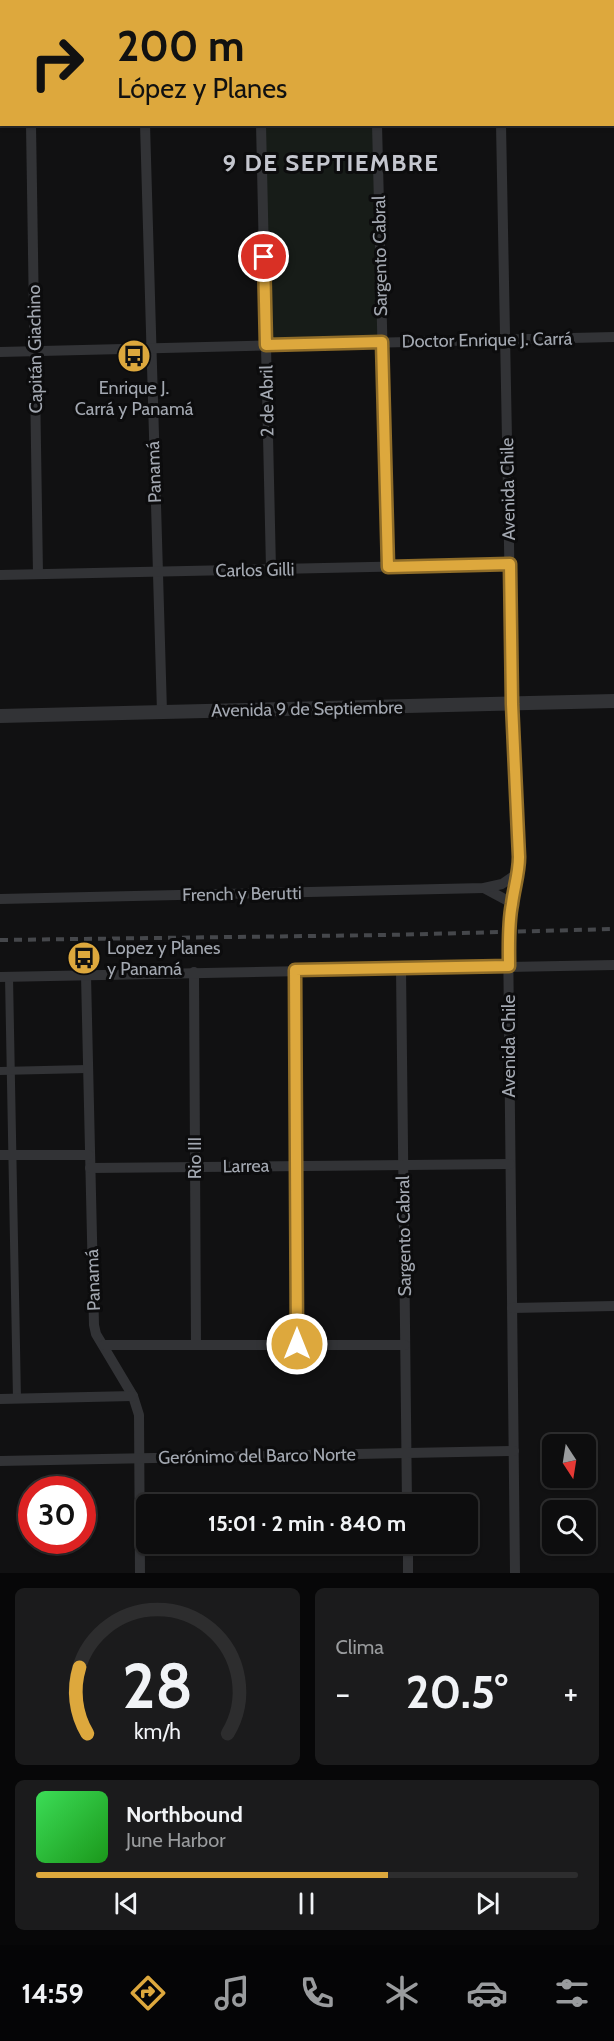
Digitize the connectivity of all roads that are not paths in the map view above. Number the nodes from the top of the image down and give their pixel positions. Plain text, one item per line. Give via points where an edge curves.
1 (31, 126) edge
2 (145, 126) edge
3 (261, 126) edge
4 (377, 126) edge
5 (501, 126) edge
6 (614, 338) edge
7 (506, 339) junction
8 (382, 342) junction
9 (266, 345) junction
10 (150, 348) junction
11 (0, 352) edge
12 (36, 352) junction
13 (510, 564) junction
14 (388, 567) junction
15 (271, 570) junction
16 (157, 572) junction
17 (38, 574) junction
18 (0, 575) edge
19 (614, 701) edge
20 (512, 704) junction
21 (162, 712) junction
22 (0, 716) edge
23 (519, 873) junction
24 (484, 888) junction
25 (0, 899) edge
26 (512, 903) junction
27 (614, 965) edge
28 (509, 966) junction
29 (401, 968) junction
30 (295, 970) junction
31 (194, 972) junction
32 (86, 975) junction
33 (5, 977) edge
34 (87, 1069) junction
35 (0, 1071) edge
36 (10, 1071) junction
37 (6, 1155) edge
38 (89, 1155) junction
39 (510, 1164) junction
40 (403, 1165) junction
41 (296, 1166) junction
42 (195, 1167) junction
43 (90, 1168) junction
44 (614, 1306) edge
45 (512, 1308) junction
46 (196, 1344) junction
47 (297, 1344) junction
48 (104, 1345) junction
49 (405, 1345) junction
50 (133, 1396) junction
51 (0, 1399) edge
52 (17, 1399) junction
53 (514, 1450) junction
54 (406, 1453) junction
55 (139, 1458) junction
56 (0, 1461) edge
57 (407, 1494) edge
58 (408, 1554) edge
59 (140, 1573) edge
60 (408, 1573) edge
61 (515, 1573) edge

1 - 12 street, Capitán Giachino
2 - 10 street, Panamá
3 - 9 street, 2 de Abril
4 - 8 street, Sargento Cabral
5 - 7 street, Avenida Chile
6 - 7 street, Doctor Enrique J. Carrá
7 - 8 street, Doctor Enrique J. Carrá
7 - 13 street, Avenida Chile
8 - 9 street, Doctor Enrique J. Carrá
8 - 14 street, Sargento Cabral
9 - 10 street, Doctor Enrique J. Carrá
9 - 15 street, 2 de Abril
10 - 12 street, Doctor Enrique J. Carrá
10 - 16 street, Panamá
11 - 12 street, Doctor Enrique J. Carrá
12 - 17 street, Capitán Giachino
13 - 14 street, Carlos Gilli
13 - 20 street, Avenida Chile
14 - 15 street, Carlos Gilli
15 - 16 street, Carlos Gilli
16 - 17 street, Carlos Gilli
16 - 21 street, Panamá
17 - 18 street, Carlos Gilli
19 - 20 street, Avenida 9 de Septiembre
20 - 21 street, Avenida 9 de Septiembre
20 - 23 street, Avenida Chile
21 - 22 street, Avenida 9 de Septiembre
23 - 24 street, French y Berutti via 502,884
23 - 26 street, Avenida Chile
24 - 25 street, French y Berutti
24 - 26 street, French y Berutti
26 - 28 street, Avenida Chile
27 - 28 street
28 - 29 street
28 - 39 street, Avenida Chile
29 - 30 street
29 - 40 street, Sargento Cabral
30 - 31 street
30 - 41 street
31 - 32 street
31 - 42 street, Rio III
32 - 33 street
32 - 34 street, Panamá
33 - 36 street
34 - 36 street
34 - 38 street, Panamá
35 - 36 street
36 - 37 street
37 - 38 street
37 - 52 street
38 - 43 street, Panamá
39 - 40 street, Larrea
39 - 45 street, Avenida Chile
40 - 41 street, Larrea
40 - 49 street, Sargento Cabral
41 - 42 street, Larrea
41 - 47 street
42 - 43 street, Larrea
42 - 46 street, Rio III
43 - 48 street, Panamá via 94,1325
44 - 45 street
45 - 53 street, Avenida Chile
46 - 47 street
46 - 48 street
47 - 49 street
48 - 50 street, Panamá
49 - 54 street, Sargento Cabral
50 - 52 street
50 - 55 street, Panamá via 139,1414
51 - 52 street
53 - 54 street, Gerónimo del Barco Norte
53 - 61 street, Avenida Chile
54 - 55 street, Gerónimo del Barco Norte
54 - 57 street, Sargento Cabral
55 - 56 street, Gerónimo del Barco Norte
55 - 59 street, Panamá
58 - 60 street

